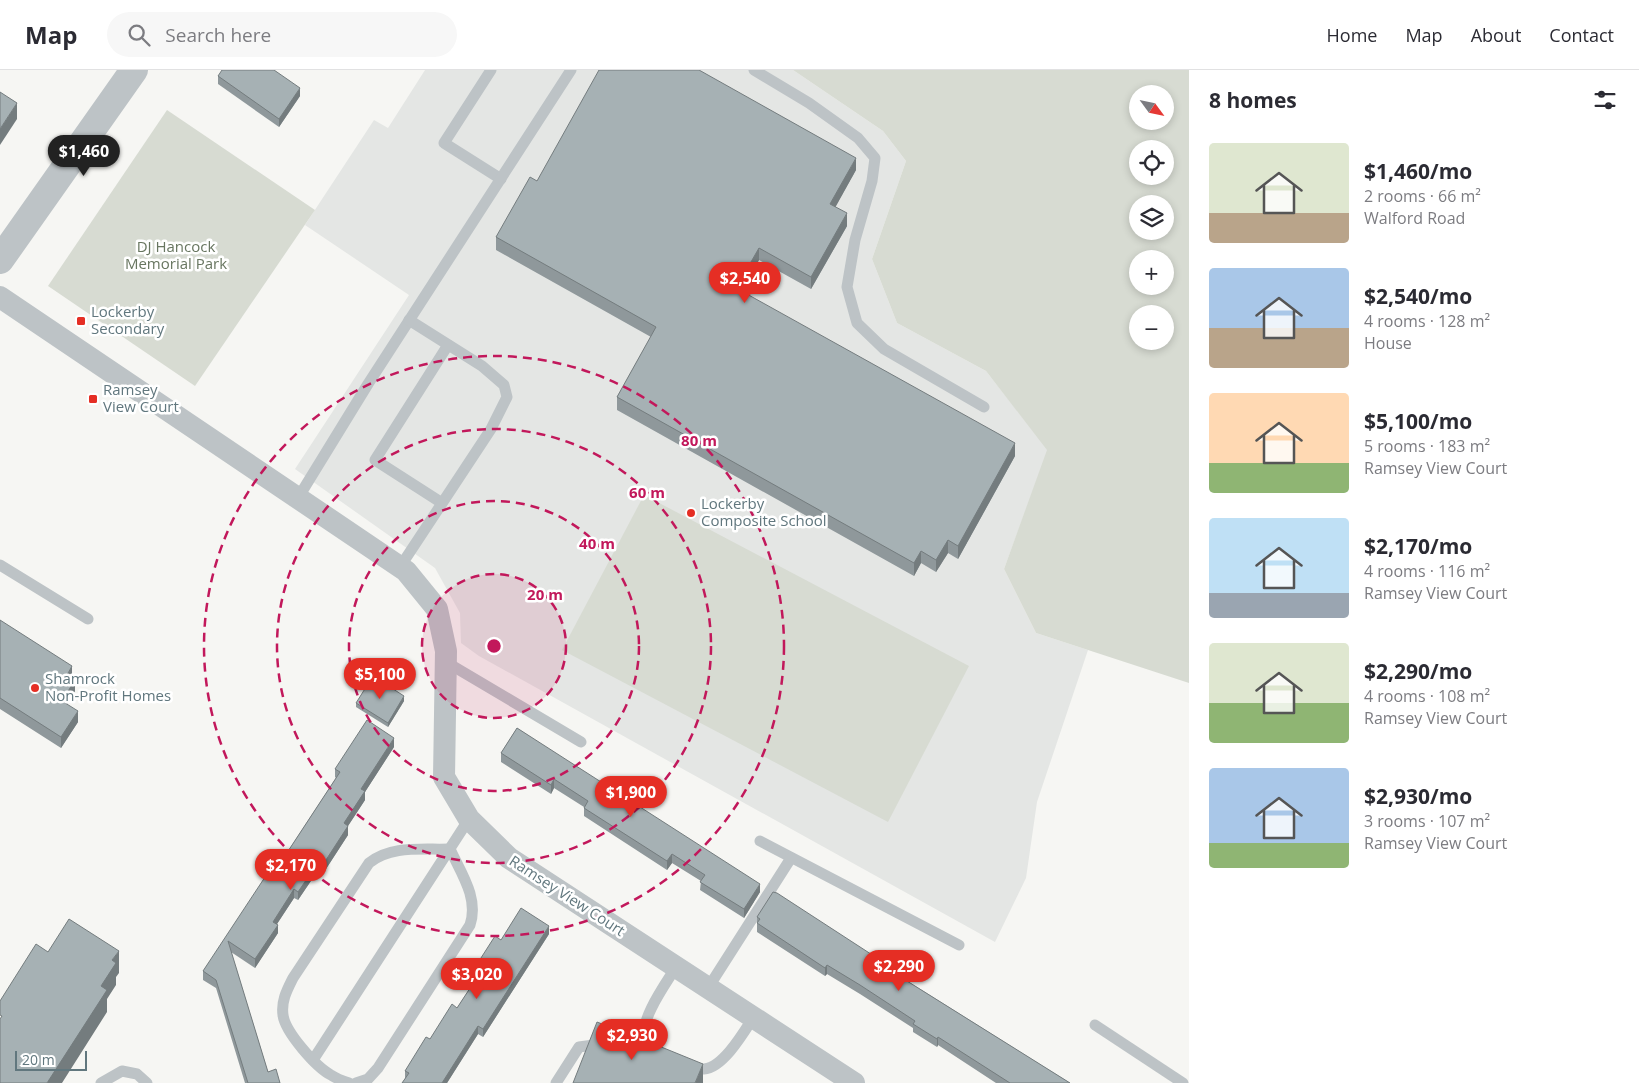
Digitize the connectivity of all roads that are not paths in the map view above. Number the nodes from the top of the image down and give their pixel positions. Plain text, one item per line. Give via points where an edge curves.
1 (134, 70) edge
2 (491, 70) edge
3 (571, 70) edge
4 (754, 70) edge
5 (501, 179) junction
6 (0, 260) edge
7 (0, 297) edge
8 (409, 320) junction
9 (448, 345) junction
10 (984, 407) dead end
11 (298, 498) junction
12 (442, 503) junction
13 (0, 565) edge
14 (400, 567) junction
15 (88, 619) dead end
16 (446, 662) junction
17 (581, 742) dead end
18 (469, 819) junction
19 (760, 842) dead end
20 (450, 849) junction
21 (792, 858) junction
22 (958, 946) dead end
23 (676, 967) junction
24 (708, 988) junction
25 (753, 1018) junction
26 (1095, 1025) dead end
27 (617, 1042) edge
28 (313, 1060) junction
29 (101, 1083) edge
30 (147, 1083) edge
31 (349, 1083) edge
32 (356, 1083) edge
33 (556, 1083) edge
34 (854, 1083) edge
35 (1183, 1083) edge

1 - 6 street
2 - 5 lane via 444,143
3 - 5 lane
4 - 10 lane via 858,138 875,158 847,287 857,323 884,350
5 - 8 lane
7 - 11 street, Ramsey View Court
8 - 9 lane
8 - 11 lane
9 - 12 lane via 482,366 504,385 507,397
9 - 12 lane via 375,460
11 - 14 street, Ramsey View Court
12 - 14 lane
13 - 15 lane
14 - 16 street, Ramsey View Court via 437,609
16 - 17 lane
16 - 18 street, Ramsey View Court via 444,778
18 - 20 lane
18 - 23 street, Ramsey View Court via 509,858
19 - 21 lane
20 - 28 lane
20 - 28 lane via 395,850 368,863 293,978 283,998 283,1015 287,1028
20 - 32 lane via 473,900 470,925 378,1068 368,1078
21 - 22 lane
21 - 24 lane
23 - 24 street, Ramsey View Court
23 - 25 lane via 652,1008 638,1042 687,1067 705,1069 717,1064
24 - 25 street, Ramsey View Court
25 - 34 street, Ramsey View Court
26 - 35 lane
27 - 33 lane via 579,1047
28 - 31 lane via 330,1075
29 - 30 lane via 122,1071 137,1074

